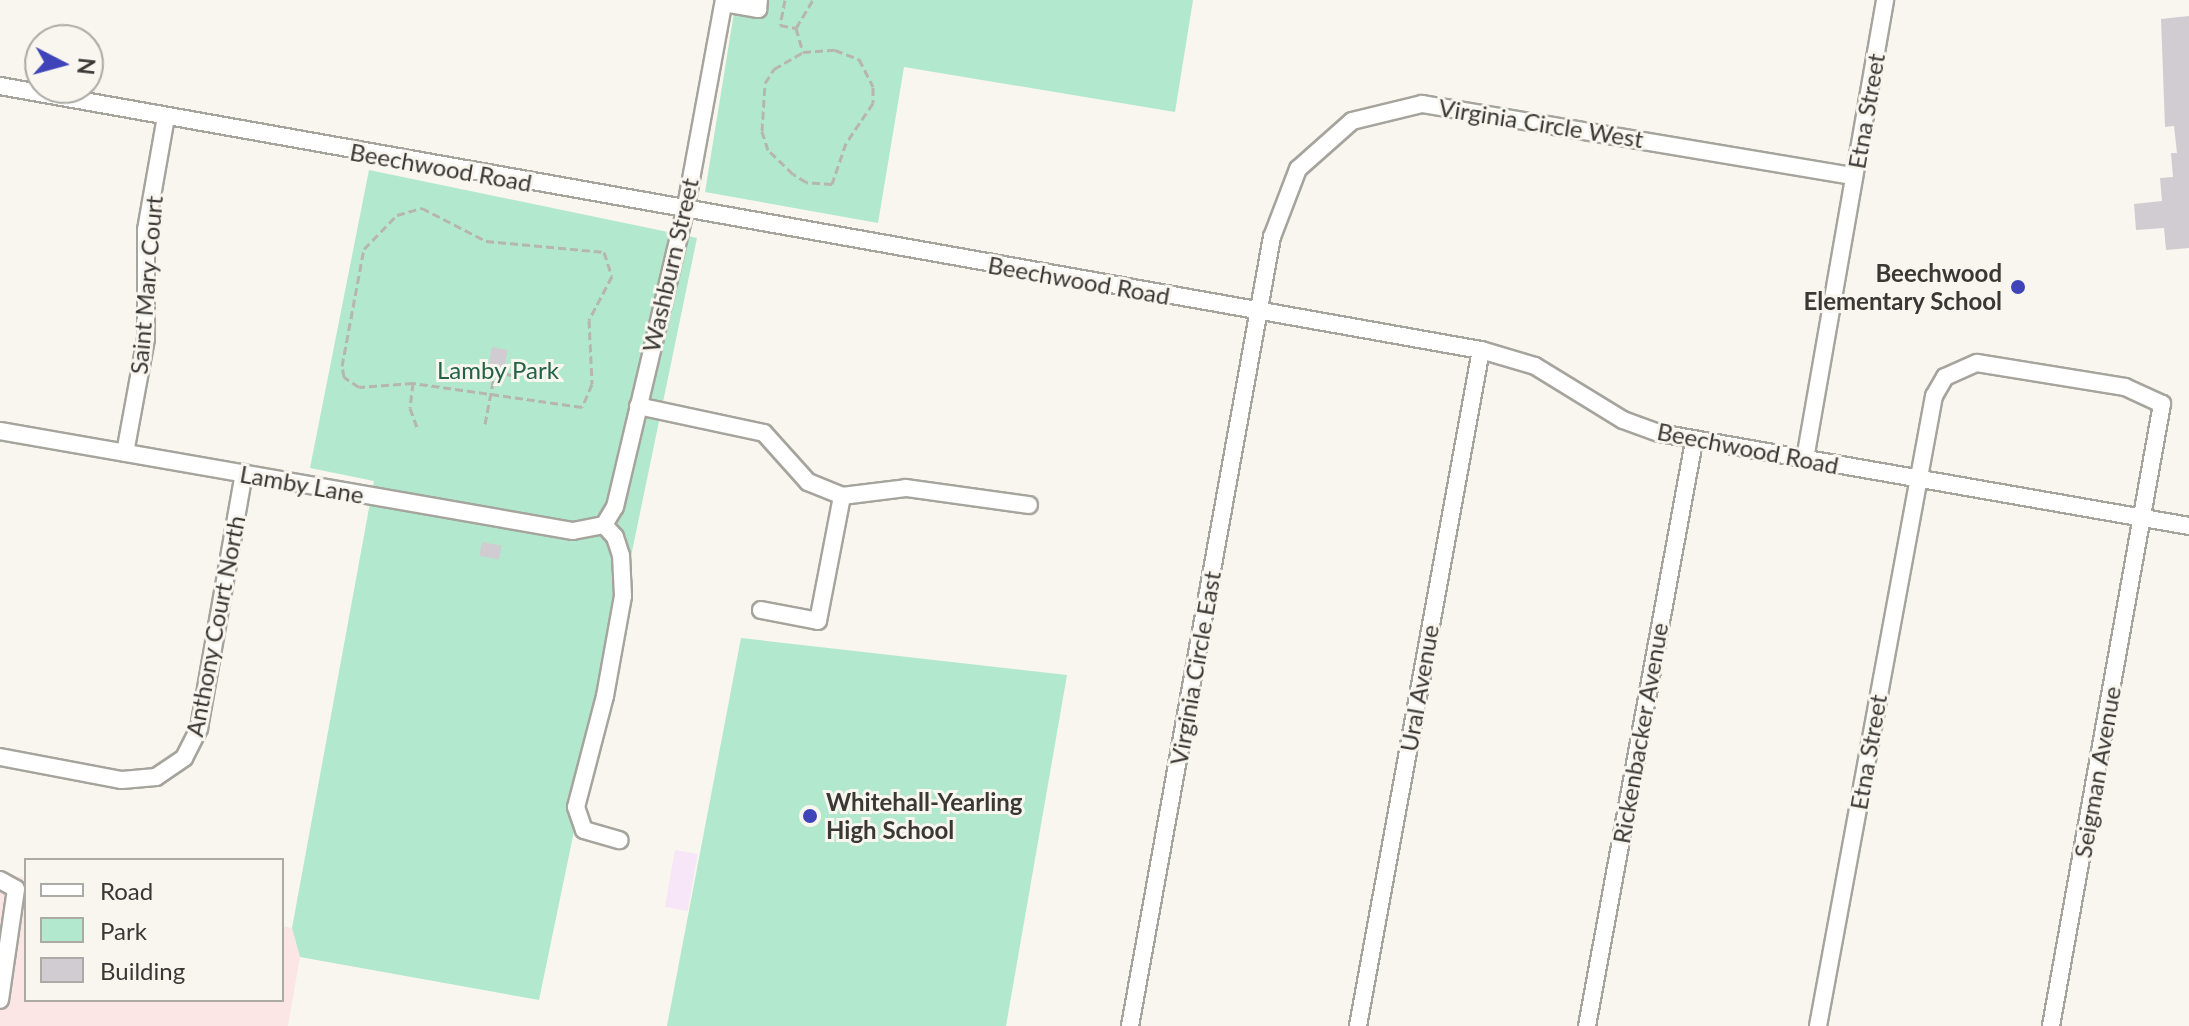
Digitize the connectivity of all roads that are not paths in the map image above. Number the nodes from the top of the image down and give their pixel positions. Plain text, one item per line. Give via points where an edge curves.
1 (759, 0) edge
2 (1885, 0) edge
3 (724, 1) edge
4 (0, 86) edge
5 (166, 117) junction
6 (1854, 176) junction
7 (685, 212) junction
8 (1258, 311) junction
9 (1481, 350) junction
10 (638, 406) junction
11 (0, 431) edge
12 (1694, 441) junction
13 (125, 453) junction
14 (1805, 459) junction
15 (244, 473) junction
16 (1918, 479) junction
17 (842, 496) junction
18 (1029, 505) dead end
19 (2142, 517) junction
20 (604, 525) junction
21 (2189, 526) edge
22 (761, 610) dead end
23 (0, 757) edge
24 (620, 840) dead end
25 (0, 880) edge
26 (5, 927) edge
27 (2, 976) edge
28 (0, 1000) edge
29 (1130, 1026) edge
30 (1358, 1026) edge
31 (1587, 1026) edge
32 (1818, 1026) edge
33 (2051, 1026) edge

1 - 3 street via 758,9
2 - 6 street, Etna Street
3 - 7 street, Washburn Street
4 - 5 street, Beechwood Road
5 - 7 street, Beechwood Road
5 - 13 street, Saint Mary Court via 146,230 146,339
6 - 8 street, Virginia Circle West via 1439,105 1385,110 1352,121 1298,169 1278,215
6 - 14 street, Etna Street
7 - 8 street, Beechwood Road
7 - 10 street, Washburn Street
8 - 9 street, Beechwood Road
8 - 29 street, Virginia Circle East
9 - 12 street, Beechwood Road via 1535,366 1623,420
9 - 30 street, Ural Avenue
10 - 17 street via 764,433 808,482
10 - 20 street, Washburn Street via 615,507
11 - 13 street, Lamby Lane
12 - 14 street, Beechwood Road
12 - 31 street, Rickenbacker Avenue
13 - 15 street, Lamby Lane
14 - 16 street, Beechwood Road
15 - 20 street, Lamby Lane via 573,531
15 - 23 street, Anthony Court North via 199,728 172,770 122,780
16 - 19 street, Beechwood Road
16 - 19 street, Etna Street via 1934,396 1959,367 1977,363 2125,387 2162,404
16 - 32 street, Etna Street
17 - 18 street via 906,488
17 - 22 street via 818,621
19 - 21 street, Beechwood Road
19 - 33 street, Seigman Avenue
20 - 24 street via 621,555 623,596 605,696 576,807 584,830
25 - 26 street via 16,889
26 - 27 street
27 - 28 street

